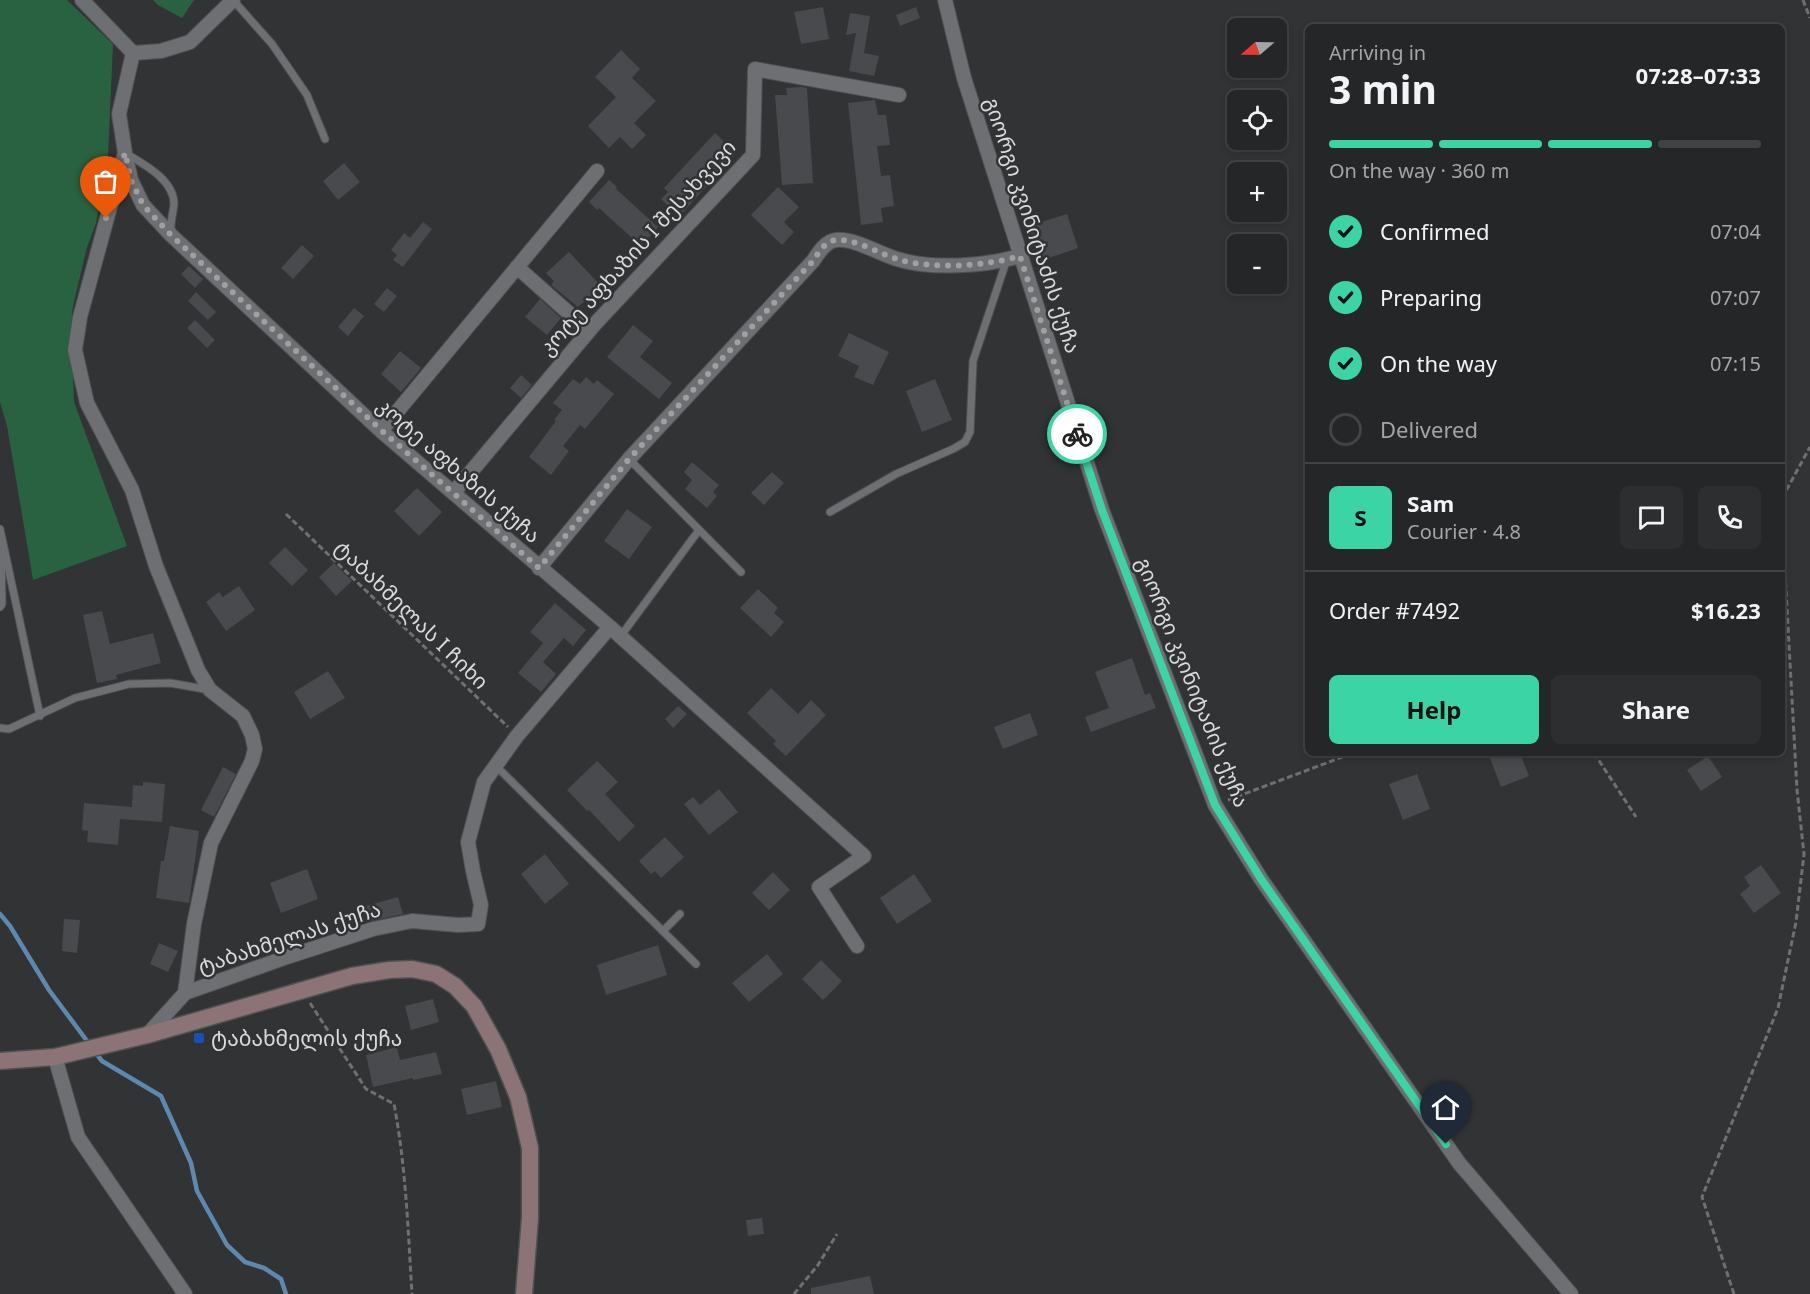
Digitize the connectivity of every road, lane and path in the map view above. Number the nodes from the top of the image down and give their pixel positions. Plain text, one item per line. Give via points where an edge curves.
1 (82, 0) edge
2 (233, 0) edge
3 (945, 0) edge
4 (1803, 0) edge
5 (1810, 18) edge
6 (133, 53) junction
7 (899, 95) dead end
8 (325, 139) dead end
9 (125, 153) junction
10 (597, 171) dead end
11 (171, 235) junction
12 (1014, 258) junction
13 (517, 267) junction
14 (589, 331) junction
15 (381, 430) junction
16 (1810, 447) edge
17 (629, 459) junction
18 (454, 492) junction
19 (1785, 493) edge
20 (830, 512) dead end
21 (286, 514) dead end
22 (0, 529) edge
23 (699, 530) junction
24 (539, 568) junction
25 (741, 572) dead end
26 (1785, 572) edge
27 (0, 607) edge
28 (615, 632) junction
29 (210, 690) junction
30 (40, 716) junction
31 (0, 728) edge
32 (518, 736) junction
33 (1345, 756) edge
34 (1596, 756) edge
35 (496, 766) junction
36 (1215, 805) junction
37 (1636, 817) dead end
38 (680, 914) dead end
39 (663, 931) junction
40 (857, 946) dead end
41 (696, 964) dead end
42 (303, 991) junction
43 (185, 993) junction
44 (147, 1035) junction
45 (55, 1057) junction
46 (0, 1061) edge
47 (837, 1234) dead end
48 (185, 1294) edge
49 (411, 1294) edge
50 (524, 1294) edge
51 (794, 1294) edge
52 (1571, 1294) edge
53 (1734, 1294) edge

1 - 6 street
2 - 6 street via 189,42 161,51
2 - 8 lane via 272,44 307,95
3 - 12 street, გიორგი კვინიტაძის ქუჩა
4 - 5 path
6 - 9 street, კოტე აფხაზის ქუჩა via 119,114
7 - 14 street, კოტე აფხაზის I შესახვევი via 755,69 753,155
9 - 11 street, კოტე აფხაზის ქუჩა via 131,180 143,205
9 - 11 lane via 150,168 168,186 174,204
9 - 29 street via 80,317 75,350 87,402 132,490 156,566
10 - 13 street
11 - 15 street, კოტე აფხაზის ქუჩა
12 - 17 street via 957,266 921,263 899,260 846,240 834,240
12 - 20 lane via 973,361 970,432 965,442 896,474
12 - 36 street, გიორგი კვინიტაძის ქუჩა via 1102,510
13 - 14 street
13 - 15 street
14 - 18 street, კოტე აფხაზის I შესახვევი
15 - 18 street, კოტე აფხაზის ქუჩა
16 - 19 path
17 - 23 lane
17 - 24 street
18 - 24 street, კოტე აფხაზის ქუჩა
21 - 32 path, ტაბახმელას I ჩიხი
22 - 27 lane
22 - 30 lane
23 - 25 lane
23 - 28 lane
24 - 28 street, კოტე აფხაზის ქუჩა
26 - 53 path via 1804,854 1796,922 1778,1008 1702,1197
28 - 32 street, ტაბახმელას ქუჩა
28 - 40 street, კოტე აფხაზის ქუჩა via 864,856 819,887
29 - 30 lane via 170,683 129,684 75,698
29 - 43 street via 243,716 255,749 211,843
30 - 31 lane via 9,729
32 - 35 street, ტაბახმელას ქუჩა
33 - 36 path
34 - 37 path
35 - 39 lane
35 - 43 street, ტაბახმელას ქუჩა via 484,782 468,842 481,904 478,924 412,921 373,929
36 - 52 street, გიორგი კვინიტაძის ქუჩა via 1261,879 1459,1163
38 - 39 lane
39 - 41 lane
42 - 44 main road
42 - 49 path via 366,1089 394,1104 402,1152
42 - 50 main road via 352,976 412,969 436,974 455,986 474,1006 518,1097 530,1148
43 - 44 street, ტაბახმელას ქუჩა
44 - 45 main road
45 - 46 main road
45 - 48 street via 78,1137
47 - 51 path

